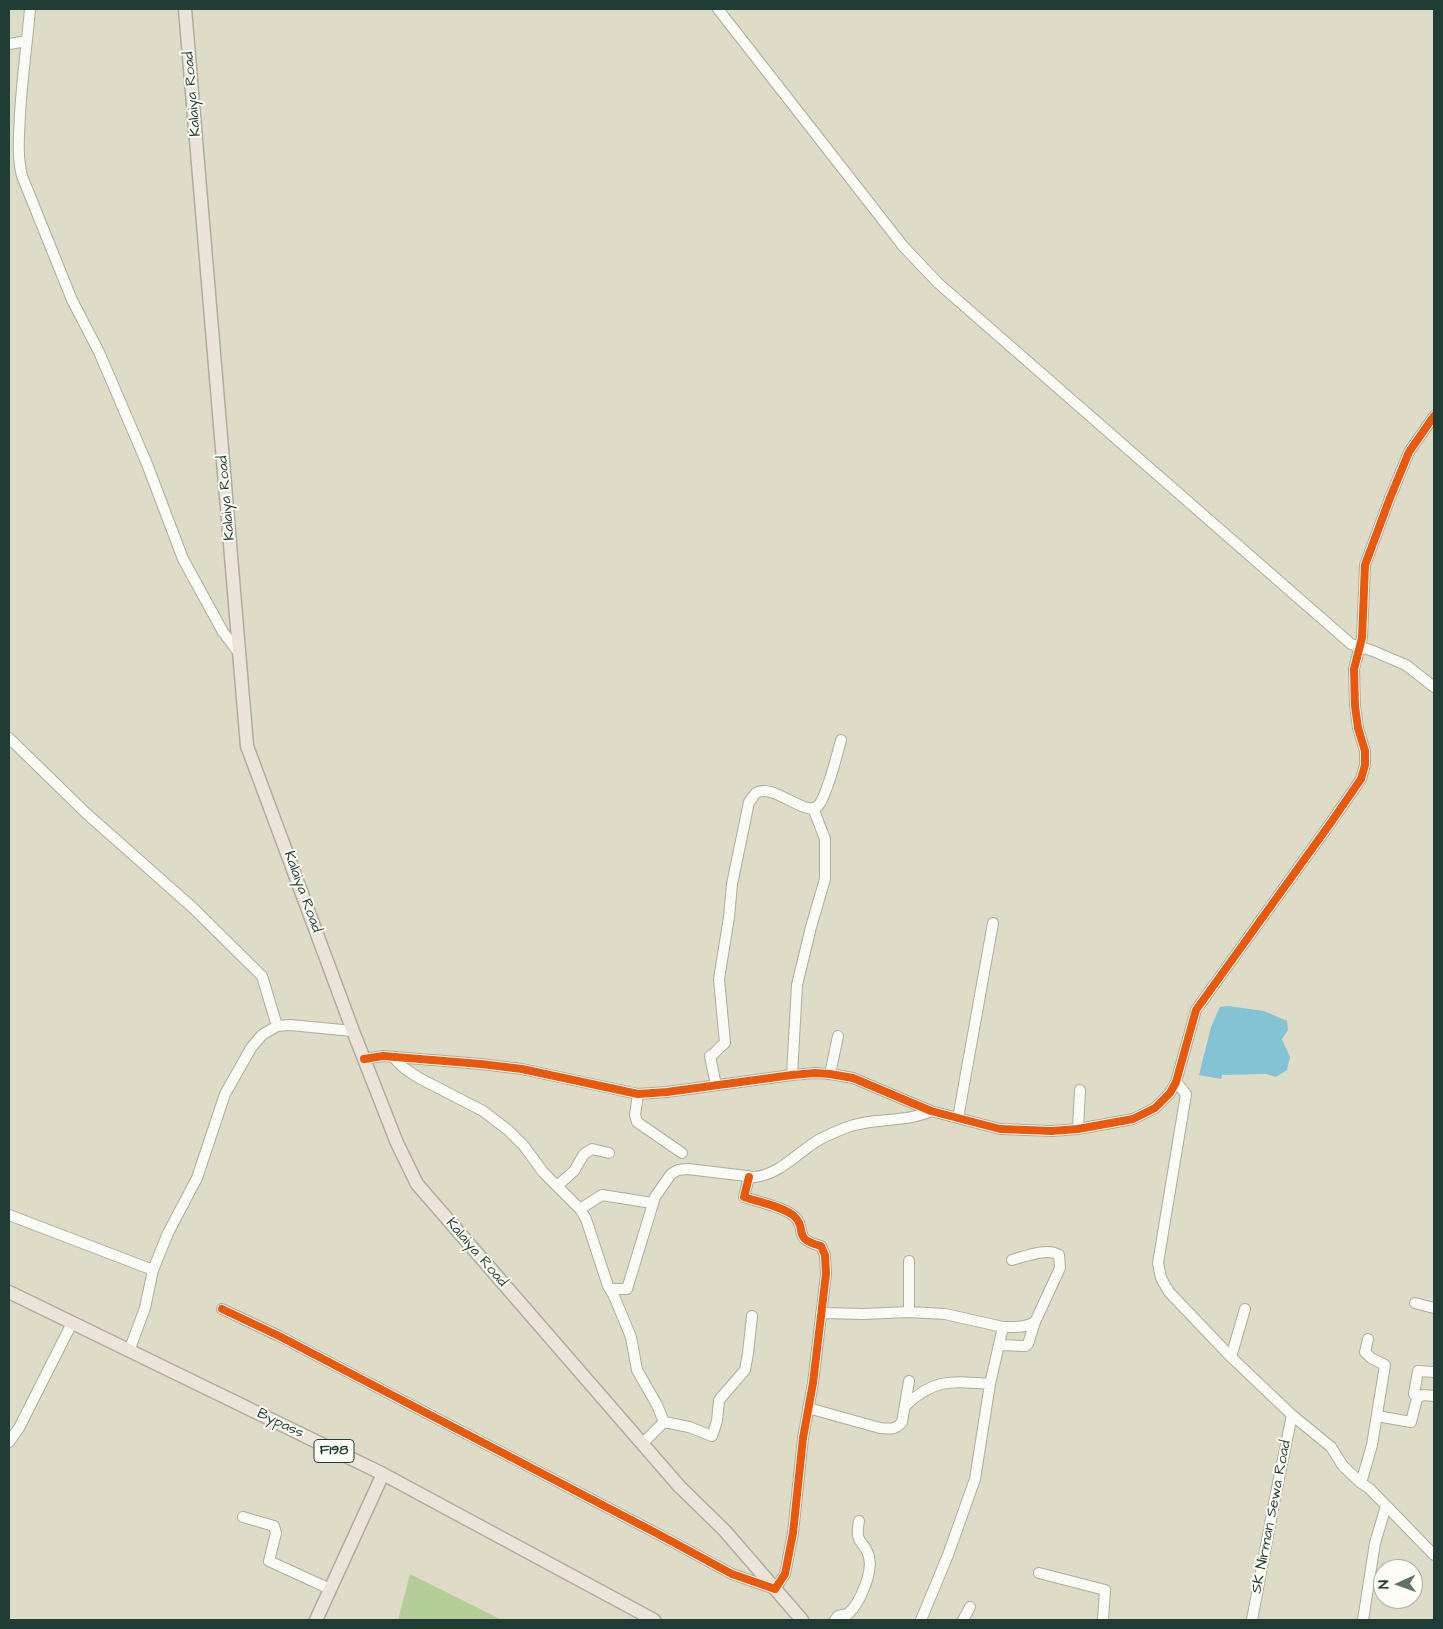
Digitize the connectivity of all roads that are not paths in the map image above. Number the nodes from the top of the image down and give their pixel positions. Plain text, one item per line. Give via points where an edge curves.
1 (30, 9) edge
2 (185, 9) edge
3 (718, 9) edge
4 (27, 41) junction
5 (9, 44) edge
6 (13, 146) edge
7 (1434, 416) edge
8 (1359, 647) junction
9 (240, 654) junction
10 (1434, 687) edge
11 (9, 738) edge
12 (841, 740) dead end
13 (813, 808) junction
14 (993, 923) dead end
15 (278, 1026) junction
16 (353, 1031) junction
17 (838, 1036) dead end
18 (393, 1057) junction
19 (364, 1059) junction
20 (830, 1074) junction
21 (792, 1075) junction
22 (1176, 1082) junction
23 (716, 1085) junction
24 (1080, 1090) dead end
25 (638, 1094) junction
26 (931, 1111) junction
27 (958, 1118) junction
28 (1078, 1129) junction
29 (609, 1153) dead end
30 (682, 1153) dead end
31 (749, 1176) junction
32 (557, 1186) junction
33 (652, 1202) junction
34 (580, 1209) junction
35 (9, 1215) edge
36 (1012, 1260) dead end
37 (909, 1262) dead end
38 (153, 1270) junction
39 (610, 1290) junction
40 (9, 1292) edge
41 (1415, 1303) dead end
42 (1434, 1308) edge
43 (222, 1309) dead end
44 (1245, 1309) dead end
45 (909, 1312) junction
46 (821, 1313) junction
47 (752, 1316) dead end
48 (1035, 1322) junction
49 (72, 1323) junction
50 (1003, 1327) junction
51 (1368, 1339) dead end
52 (999, 1345) junction
53 (129, 1351) junction
54 (1231, 1357) junction
55 (1434, 1372) edge
56 (909, 1381) dead end
57 (990, 1384) junction
58 (1434, 1396) edge
59 (1416, 1398) junction
60 (905, 1406) junction
61 (808, 1408) junction
62 (1292, 1415) junction
63 (1377, 1416) junction
64 (664, 1422) junction
65 (14, 1428) edge
66 (9, 1442) edge
67 (642, 1444) junction
68 (383, 1474) junction
69 (1361, 1483) junction
70 (1386, 1506) junction
71 (243, 1516) dead end
72 (859, 1521) dead end
73 (1434, 1555) edge
74 (1039, 1573) dead end
75 (775, 1589) junction
76 (330, 1590) junction
77 (970, 1607) dead end
78 (316, 1620) edge
79 (654, 1620) edge
80 (802, 1620) edge
81 (835, 1620) edge
82 (921, 1620) edge
83 (963, 1620) edge
84 (1103, 1620) edge
85 (1252, 1620) edge
86 (1363, 1620) edge

1 - 4 street
2 - 9 main road, Kalaiya Road
3 - 8 street via 903,246 932,277 1344,638
4 - 5 street
4 - 6 street
6 - 9 street via 31,201 147,464 183,560 223,632
7 - 8 street via 1409,452 1365,564
8 - 10 street via 1406,665
8 - 22 street via 1354,669 1355,706 1365,751 1361,779 1196,1010
9 - 16 main road, Kalaiya Road via 247,746
11 - 15 street via 262,976
12 - 13 street via 831,776 818,805
13 - 21 street via 825,840 825,879 797,985
13 - 23 street via 764,791 756,793 749,802 732,884 720,978 725,1043 710,1056
14 - 27 street
15 - 16 street
15 - 38 street via 262,1035 225,1094 197,1178
16 - 19 main road, Kalaiya Road
17 - 20 street
18 - 19 street
18 - 25 street via 522,1069
18 - 32 street via 419,1078 482,1111 508,1130
19 - 67 main road, Kalaiya Road via 417,1184
20 - 21 street
20 - 26 street via 853,1078
21 - 23 street
22 - 28 street via 1155,1108 1133,1119
22 - 54 street via 1186,1094 1158,1263 1161,1278 1169,1292
23 - 25 street
24 - 28 street
25 - 30 street via 637,1122
26 - 27 street
26 - 31 street via 846,1127 815,1142 774,1172
27 - 28 street via 1000,1129
29 - 32 street via 592,1149 584,1154 574,1171
31 - 33 street via 678,1170 671,1174
31 - 46 street via 744,1197 789,1212 797,1218 803,1238 824,1250 826,1274
32 - 34 street
33 - 34 street via 602,1195
33 - 39 street via 627,1289
34 - 39 street
35 - 38 street
36 - 48 street via 1050,1252 1059,1255 1060,1268
37 - 45 street
38 - 53 street via 146,1308
39 - 64 street via 631,1337 636,1370
40 - 49 main road, Bypass / F198
41 - 42 street
43 - 75 street via 732,1574
44 - 54 street
45 - 46 street
45 - 50 street via 945,1314
46 - 61 street
47 - 64 street via 745,1370 719,1400 718,1421 712,1436
48 - 50 street via 1020,1328
48 - 52 street via 1025,1346
49 - 53 main road, Bypass / F198
49 - 65 street
50 - 52 street
51 - 63 street via 1365,1352 1385,1365
52 - 57 street
53 - 68 main road, Bypass / F198
54 - 62 street
55 - 59 street via 1418,1371
56 - 60 street
57 - 60 street via 961,1382 932,1386
57 - 82 street via 975,1479
58 - 59 street
59 - 63 street via 1411,1422
60 - 61 street via 902,1422 892,1429
61 - 75 street via 793,1533 785,1574
62 - 69 street via 1332,1446 1343,1466
62 - 85 street, SK Nirman Sewa Road
63 - 69 street
64 - 67 street
65 - 66 street
67 - 75 main road, Kalaiya Road
68 - 76 main road
68 - 79 main road, Bypass / F198
69 - 70 street
70 - 73 street
70 - 86 street via 1375,1543
71 - 76 street via 274,1526 276,1533 269,1561
72 - 81 street via 858,1539 869,1555 869,1570 858,1601 848,1614
74 - 84 street via 1105,1590
75 - 80 main road, Kalaiya Road
76 - 78 main road
77 - 83 street

